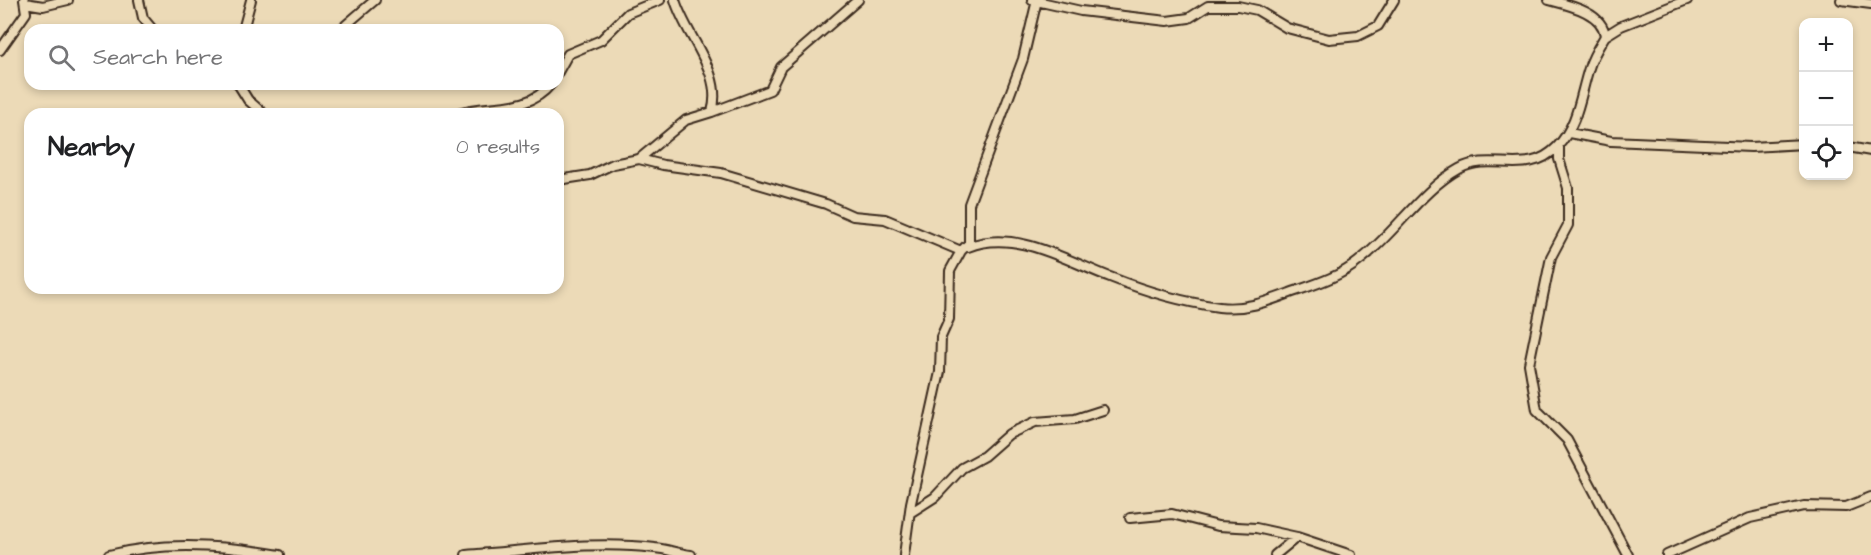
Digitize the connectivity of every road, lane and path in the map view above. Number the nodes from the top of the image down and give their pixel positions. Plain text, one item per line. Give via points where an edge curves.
1 (68, 0) edge
2 (139, 0) edge
3 (251, 0) edge
4 (375, 0) edge
5 (660, 0) edge
6 (675, 0) edge
7 (858, 0) edge
8 (1035, 0) edge
9 (1394, 0) edge
10 (1549, 0) edge
11 (1687, 0) edge
12 (1841, 0) edge
13 (24, 2) edge
14 (1871, 4) edge
15 (148, 24) edge
16 (245, 24) edge
17 (347, 24) edge
18 (1605, 36) junction
19 (0, 50) edge
20 (564, 61) edge
21 (242, 90) edge
22 (546, 90) edge
23 (257, 108) edge
24 (502, 108) edge
25 (712, 112) junction
26 (1569, 133) junction
27 (1799, 144) edge
28 (1559, 145) junction
29 (1853, 148) edge
30 (1871, 150) edge
31 (639, 159) junction
32 (564, 179) edge
33 (965, 249) junction
34 (1103, 410) dead end
35 (1871, 497) edge
36 (910, 513) junction
37 (1130, 518) dead end
38 (1297, 537) junction
39 (109, 555) edge
40 (280, 555) edge
41 (466, 555) edge
42 (691, 555) edge
43 (904, 555) edge
44 (1275, 555) edge
45 (1351, 555) edge
46 (1628, 555) edge
47 (1667, 555) edge

1 - 13 street via 43,6
2 - 15 street
3 - 16 street
4 - 17 street
5 - 20 street via 628,13 601,40 568,54
6 - 25 street via 681,20 709,72 717,97
7 - 25 street via 781,67 770,90
8 - 9 street via 1081,11 1167,21 1189,18 1208,6 1238,6 1257,10 1287,28 1329,39 1358,36 1378,26
8 - 33 street via 1023,59 969,204
10 - 18 street via 1589,14
11 - 18 street
12 - 14 street
13 - 19 street via 26,13
18 - 26 street via 1589,68
21 - 23 street
22 - 24 street via 542,96
25 - 31 street via 686,120
26 - 27 street via 1611,141 1750,147
26 - 28 street
28 - 33 street via 1537,162 1481,163 1458,169 1359,262 1316,284 1244,308 1173,298 1034,247 990,241
28 - 46 street via 1568,188 1568,225 1551,256 1529,364 1537,410 1567,440
29 - 30 street
31 - 32 street
31 - 33 street via 721,173 826,204 853,216 885,219
33 - 36 street via 950,271 949,319 941,337 940,372
34 - 36 street via 1075,419 1035,422 1009,434 984,456 962,468 935,497
35 - 47 street via 1846,507 1804,506 1750,518
36 - 43 street
37 - 38 street via 1172,514 1218,526 1256,528
38 - 44 street
38 - 45 street
39 - 40 street via 150,548 237,548
41 - 42 street via 527,548 631,547

